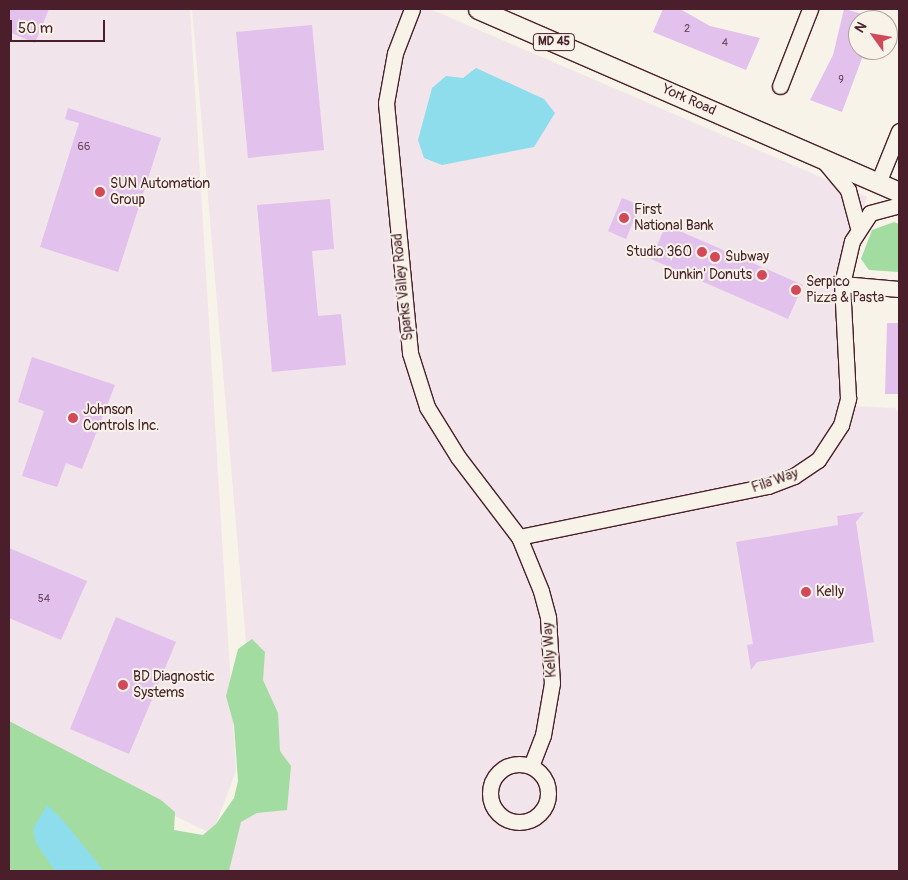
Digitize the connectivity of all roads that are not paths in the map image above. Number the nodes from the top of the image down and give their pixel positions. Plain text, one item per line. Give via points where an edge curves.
1 (412, 9) edge
2 (478, 9) edge
3 (810, 9) edge
4 (780, 86) dead end
5 (899, 131) edge
6 (822, 159) junction
7 (878, 183) junction
8 (899, 192) edge
9 (899, 205) edge
10 (858, 227) junction
11 (842, 284) junction
12 (899, 289) edge
13 (518, 537) junction
14 (531, 766) dead end

1 - 13 street, Sparks Valley Road via 395,54 386,103 410,353 427,407 443,435
2 - 6 main road, York Road / MD 45
3 - 4 street
5 - 7 street
6 - 7 main road, York Road / MD 45
6 - 10 street via 848,190
7 - 8 main road, York Road / MD 45
9 - 10 street via 881,206
10 - 11 street, Fila Way
11 - 12 street
11 - 13 street, Fila Way via 848,398 835,436 807,469 768,486
13 - 14 street, Kelly Way via 541,591 552,650 550,708

